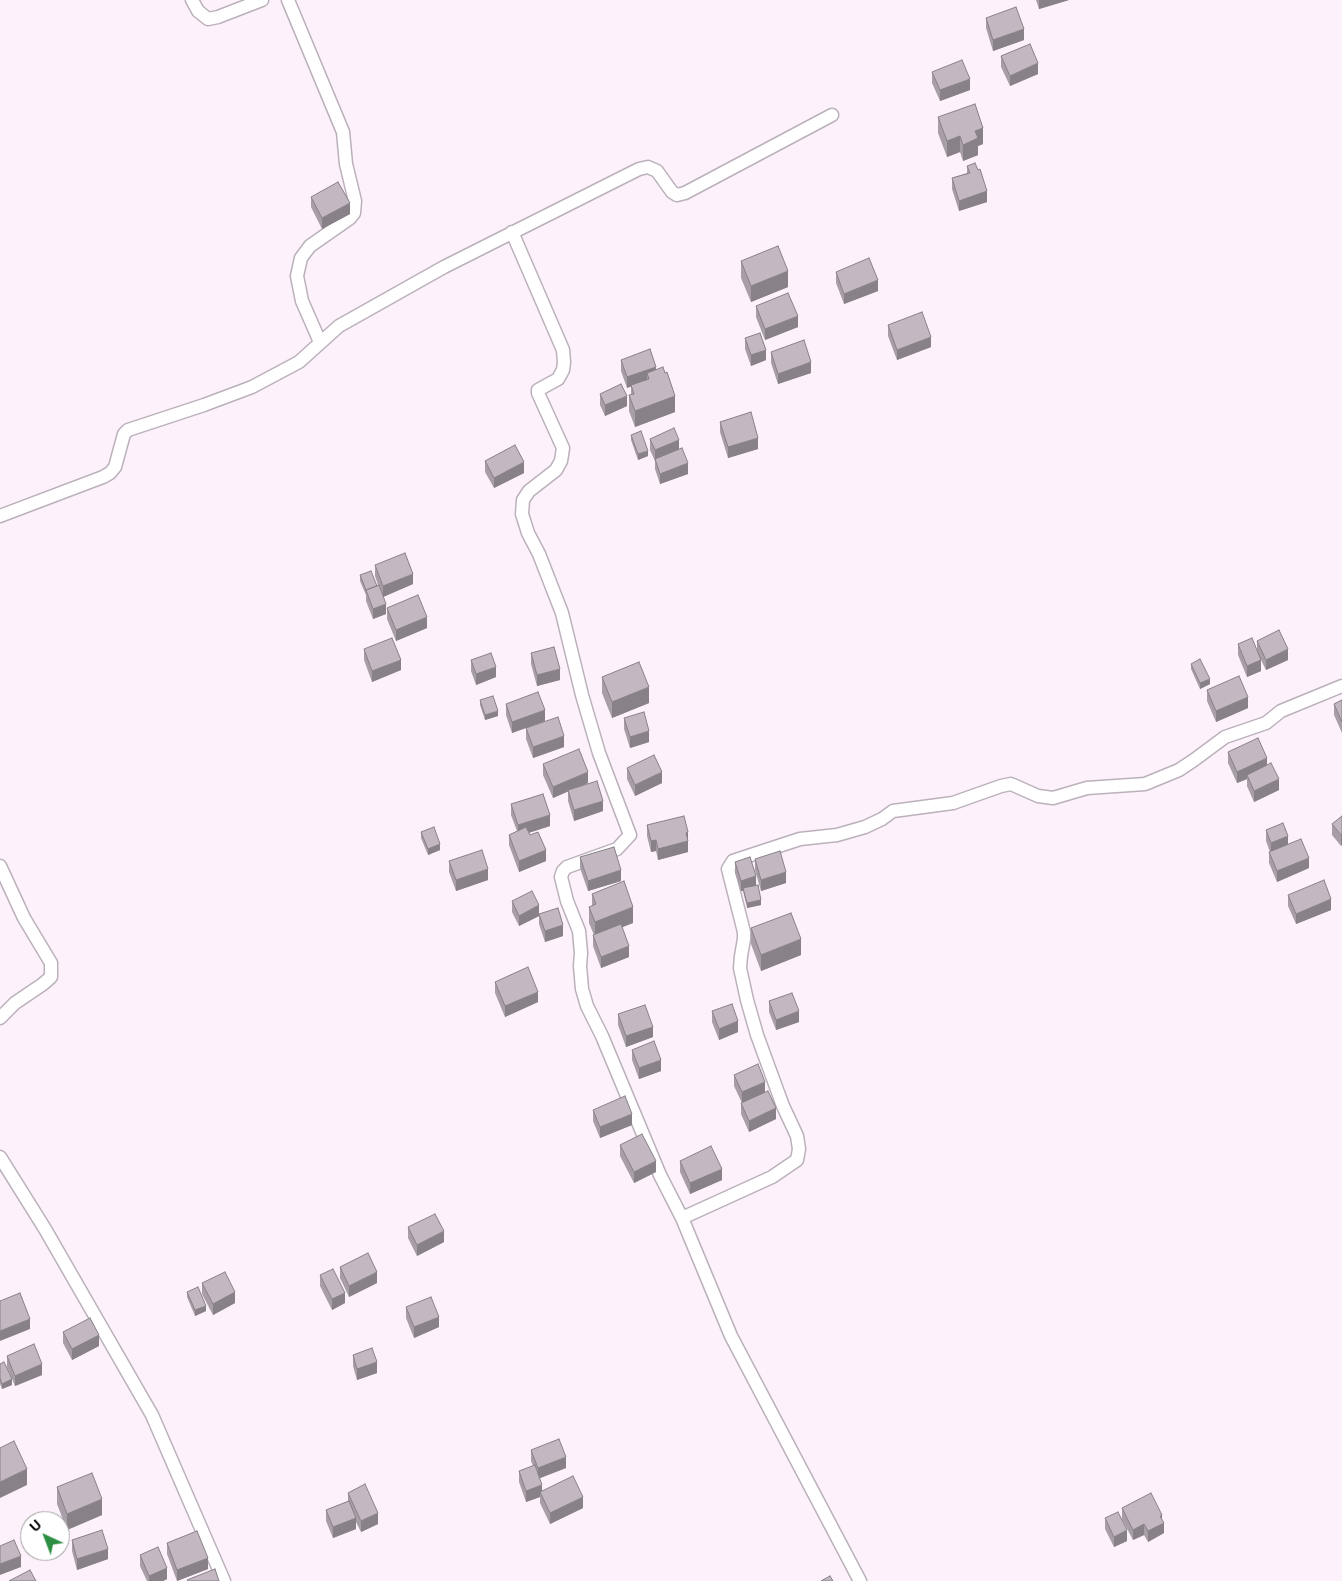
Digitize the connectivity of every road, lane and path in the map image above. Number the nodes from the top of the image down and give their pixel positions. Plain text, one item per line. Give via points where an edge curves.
1 (192, 0) edge
2 (262, 0) edge
3 (288, 0) edge
4 (832, 115) dead end
5 (512, 232) junction
6 (320, 342) junction
7 (0, 516) edge
8 (1342, 686) edge
9 (0, 866) edge
10 (0, 1018) edge
11 (0, 1157) edge
12 (682, 1218) junction
13 (224, 1581) edge
14 (860, 1581) edge

1 - 2 street via 208,19
3 - 6 street via 343,132 346,164 355,201 350,218 310,246 301,258 297,276 302,301
4 - 5 street via 677,195 656,171 648,167 639,169
5 - 6 street via 339,326
5 - 12 street via 564,350 564,370 558,379 538,390 562,448 561,461 556,470 529,491 523,500 522,514 562,613 599,753 630,835 617,848 568,867 562,871 561,877 579,932 582,989 587,1006
6 - 7 street via 298,362 252,387 128,430 114,467 103,477
8 - 12 street via 1281,711 1266,723 1225,737 1179,770 1144,784 1087,788 1052,798 1038,796 1011,784 953,803 893,811 866,827 837,835 800,839 733,861 728,869 744,932 740,968 747,1000 799,1149 797,1160 772,1177
9 - 10 street via 50,963 51,977
11 - 13 street via 46,1229 152,1415
12 - 14 street via 731,1336

